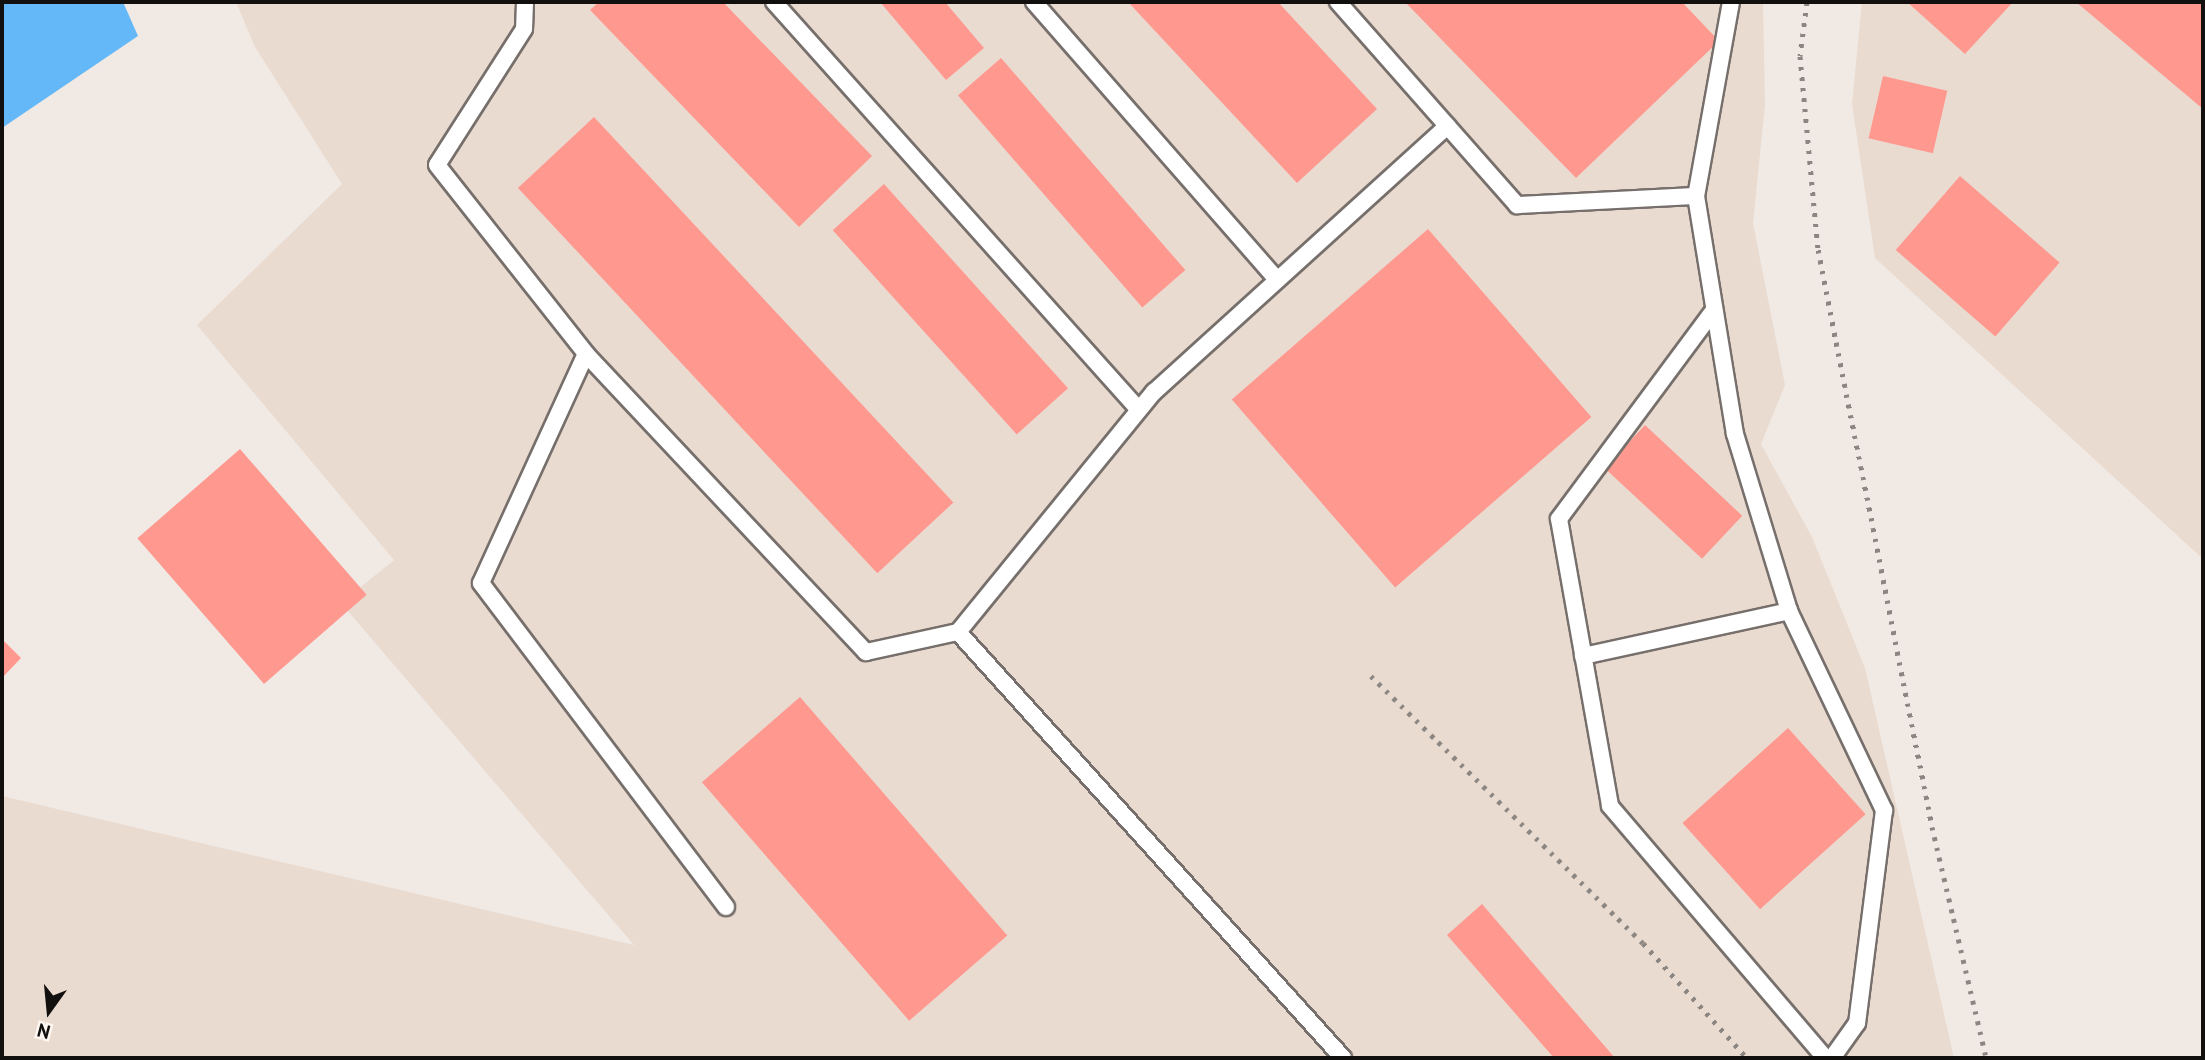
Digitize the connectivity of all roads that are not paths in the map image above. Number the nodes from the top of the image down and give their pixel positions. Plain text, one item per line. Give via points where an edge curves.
1 (525, 2) edge
2 (774, 2) edge
3 (1034, 2) edge
4 (1338, 2) edge
5 (1731, 2) edge
6 (1447, 126) junction
7 (1696, 196) junction
8 (1277, 280) junction
9 (1714, 310) junction
10 (586, 354) junction
11 (1139, 410) junction
12 (1789, 611) junction
13 (958, 632) junction
14 (1583, 656) junction
15 (726, 907) dead end
16 (1343, 1058) edge
17 (1825, 1058) edge
18 (1832, 1058) edge

1 - 10 lane via 524,29 437,165
2 - 11 lane
3 - 8 lane
4 - 6 lane
5 - 7 lane
6 - 7 lane via 1517,205
6 - 8 lane
7 - 9 lane
8 - 11 lane
9 - 12 lane via 1735,435
9 - 14 lane via 1559,519
10 - 13 lane via 866,652
10 - 15 lane via 481,583
11 - 13 lane
12 - 14 lane
12 - 18 lane via 1884,810 1857,1023
13 - 16 lane
14 - 17 lane via 1610,806

